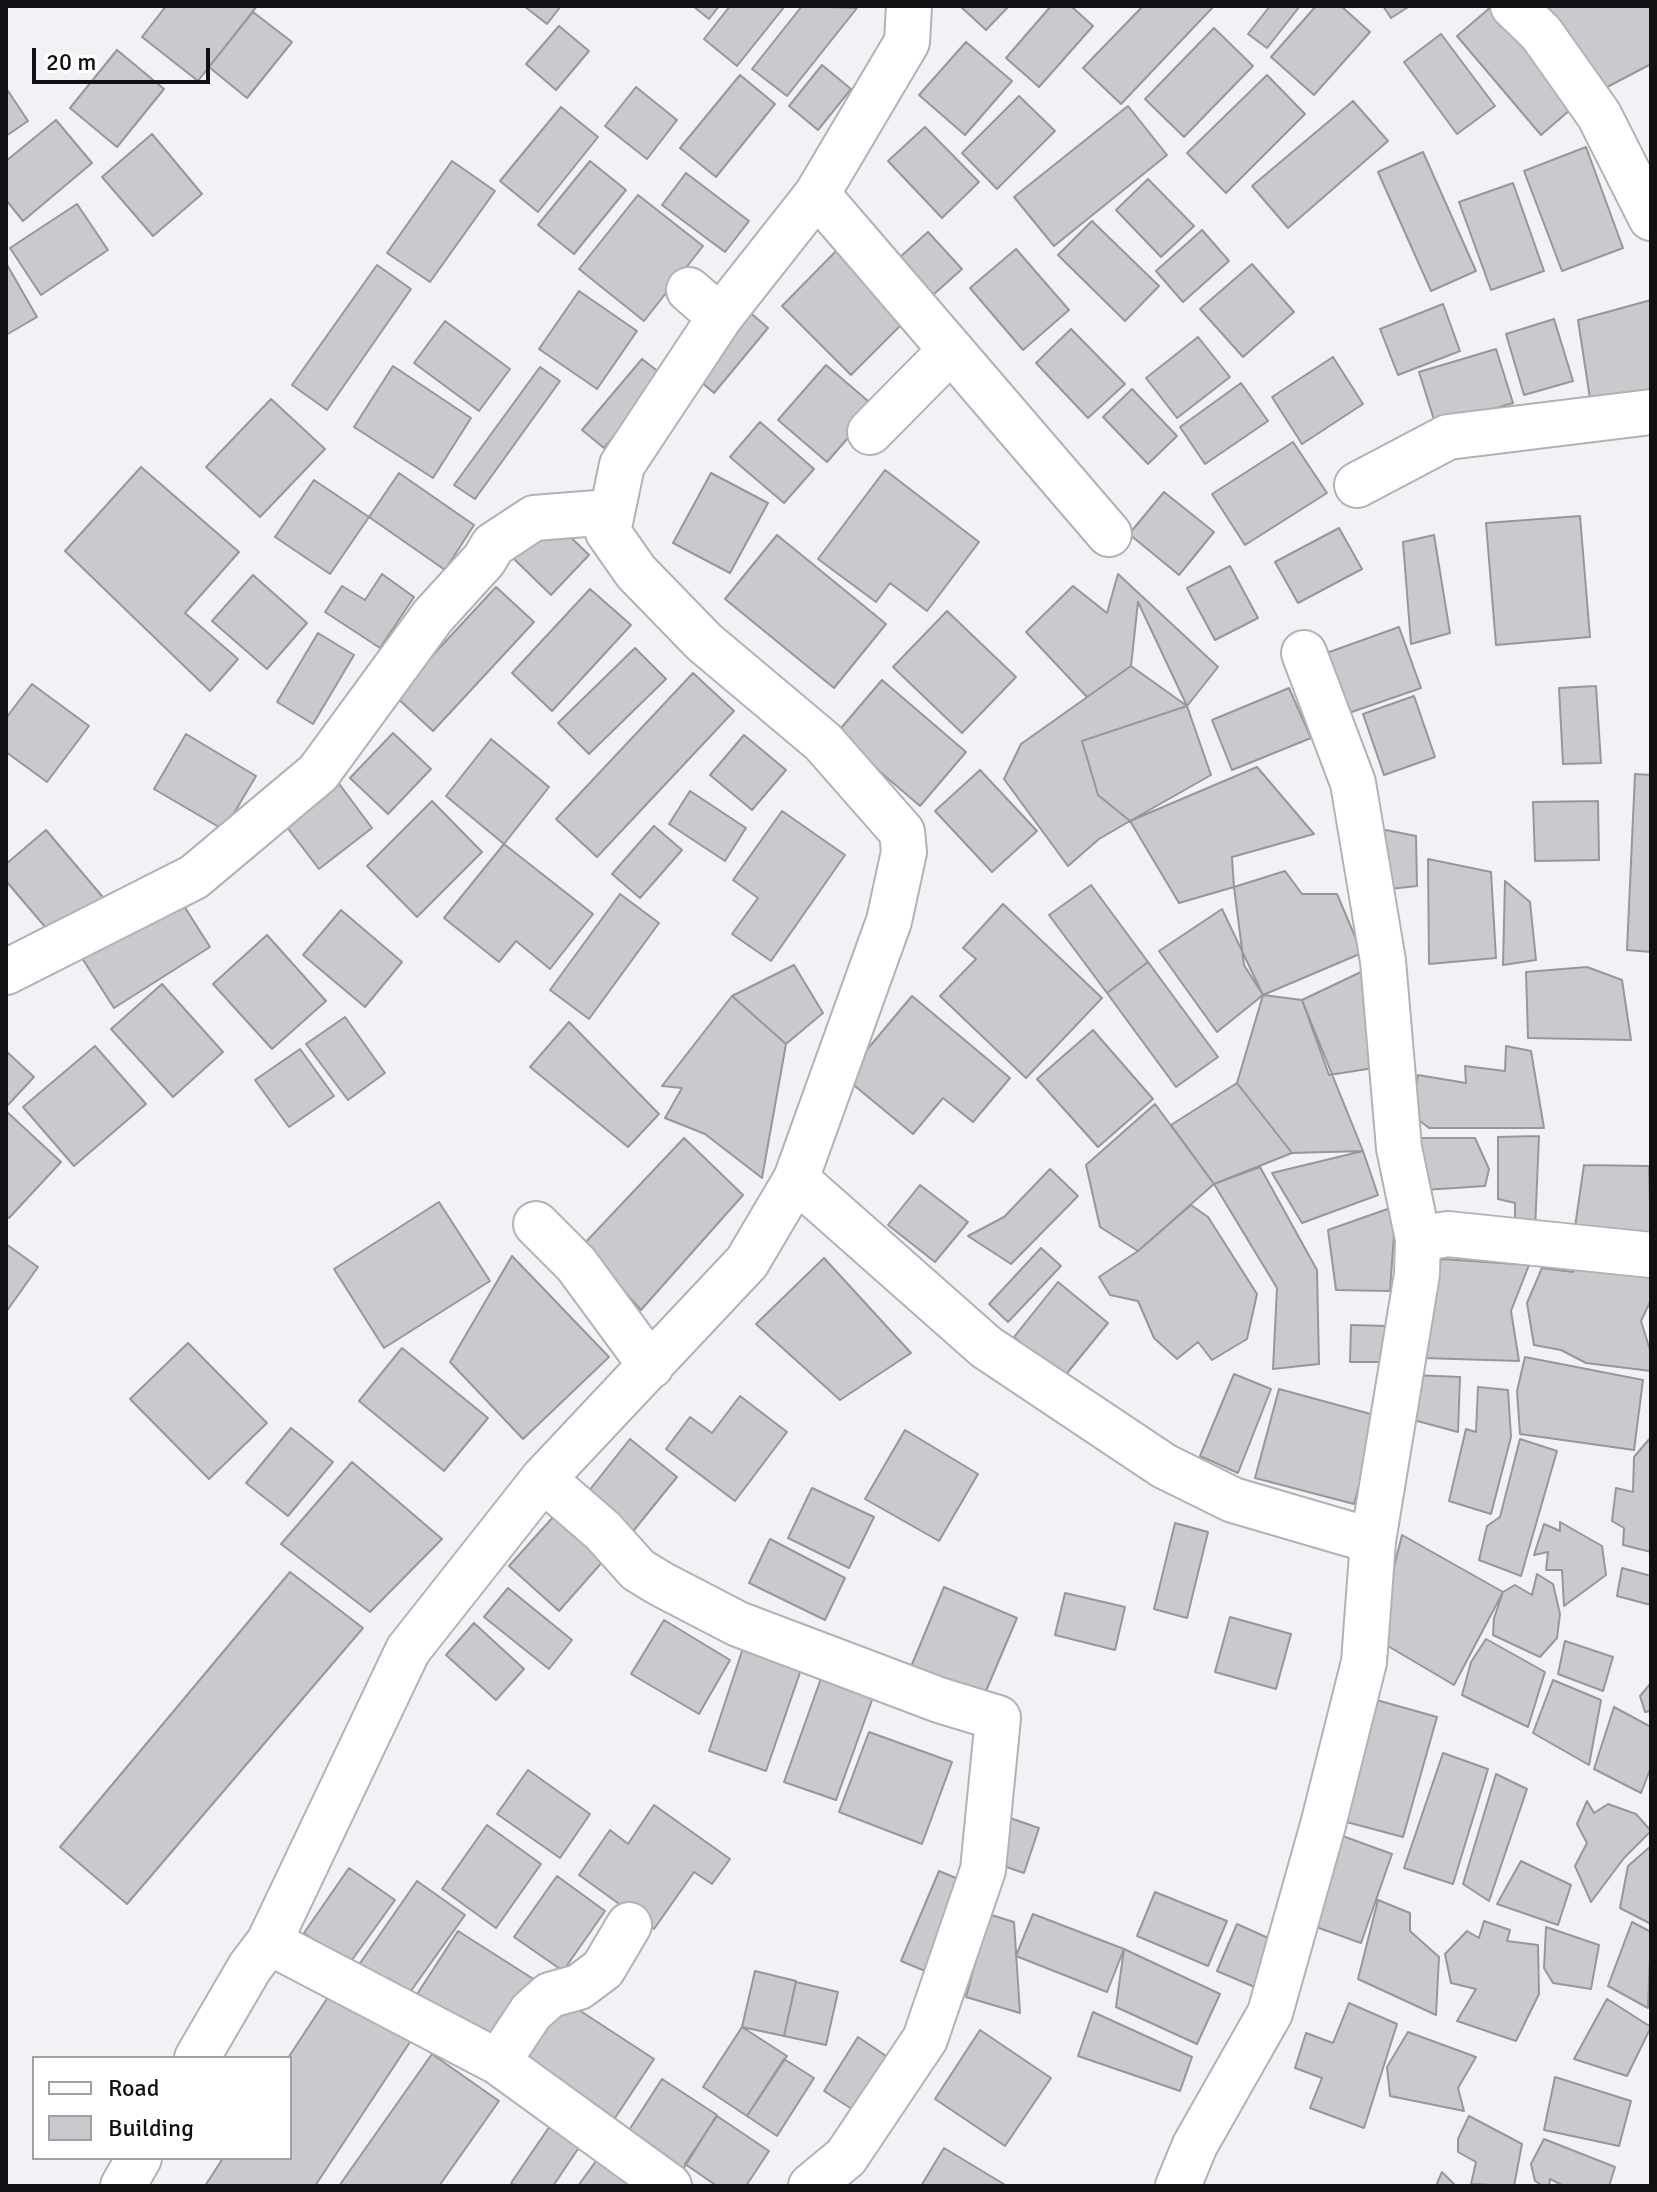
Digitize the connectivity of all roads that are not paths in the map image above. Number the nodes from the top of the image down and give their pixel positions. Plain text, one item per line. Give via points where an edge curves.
1 (909, 6) edge
2 (1513, 6) edge
3 (817, 194) junction
4 (1651, 218) edge
5 (950, 351) junction
6 (1651, 412) edge
7 (870, 432) dead end
8 (1357, 485) dead end
9 (610, 512) junction
10 (1109, 534) dead end
11 (1304, 653) dead end
12 (6, 972) edge
13 (796, 1179) junction
14 (536, 1224) dead end
15 (1418, 1239) junction
16 (1651, 1255) edge
17 (651, 1366) junction
18 (543, 1479) junction
19 (1373, 1541) junction
20 (629, 1925) dead end
21 (269, 1942) junction
22 (198, 2056) edge
23 (498, 2062) junction
24 (138, 2160) edge
25 (123, 2186) edge
26 (669, 2186) edge
27 (811, 2186) edge
28 (1178, 2186) edge

1 - 3 street via 907,42
2 - 4 street via 1541,33 1599,115
3 - 5 street
3 - 9 street via 705,303 622,465
5 - 7 street
5 - 10 street
6 - 8 street via 1448,437
9 - 12 street via 534,518 493,545 433,616 318,773 194,877
9 - 13 street via 608,532 636,572 704,642 823,742 902,832 904,852 889,921
11 - 15 street via 1353,783 1383,961 1399,1148
13 - 17 street via 747,1262
13 - 19 street via 986,1347 1164,1466 1233,1500
14 - 17 street via 576,1264
15 - 16 street via 1448,1234
15 - 19 street via 1417,1274
17 - 18 street
18 - 21 street via 408,1650
18 - 27 street via 638,1570 661,1584 738,1624 998,1718 983,1870 925,2039 846,2157
19 - 28 street via 1364,1662 1284,1967 1270,2013 1195,2145
20 - 23 street via 603,1969 579,1987 550,1995 531,2012
21 - 22 street
21 - 23 street
23 - 26 street
24 - 25 street

